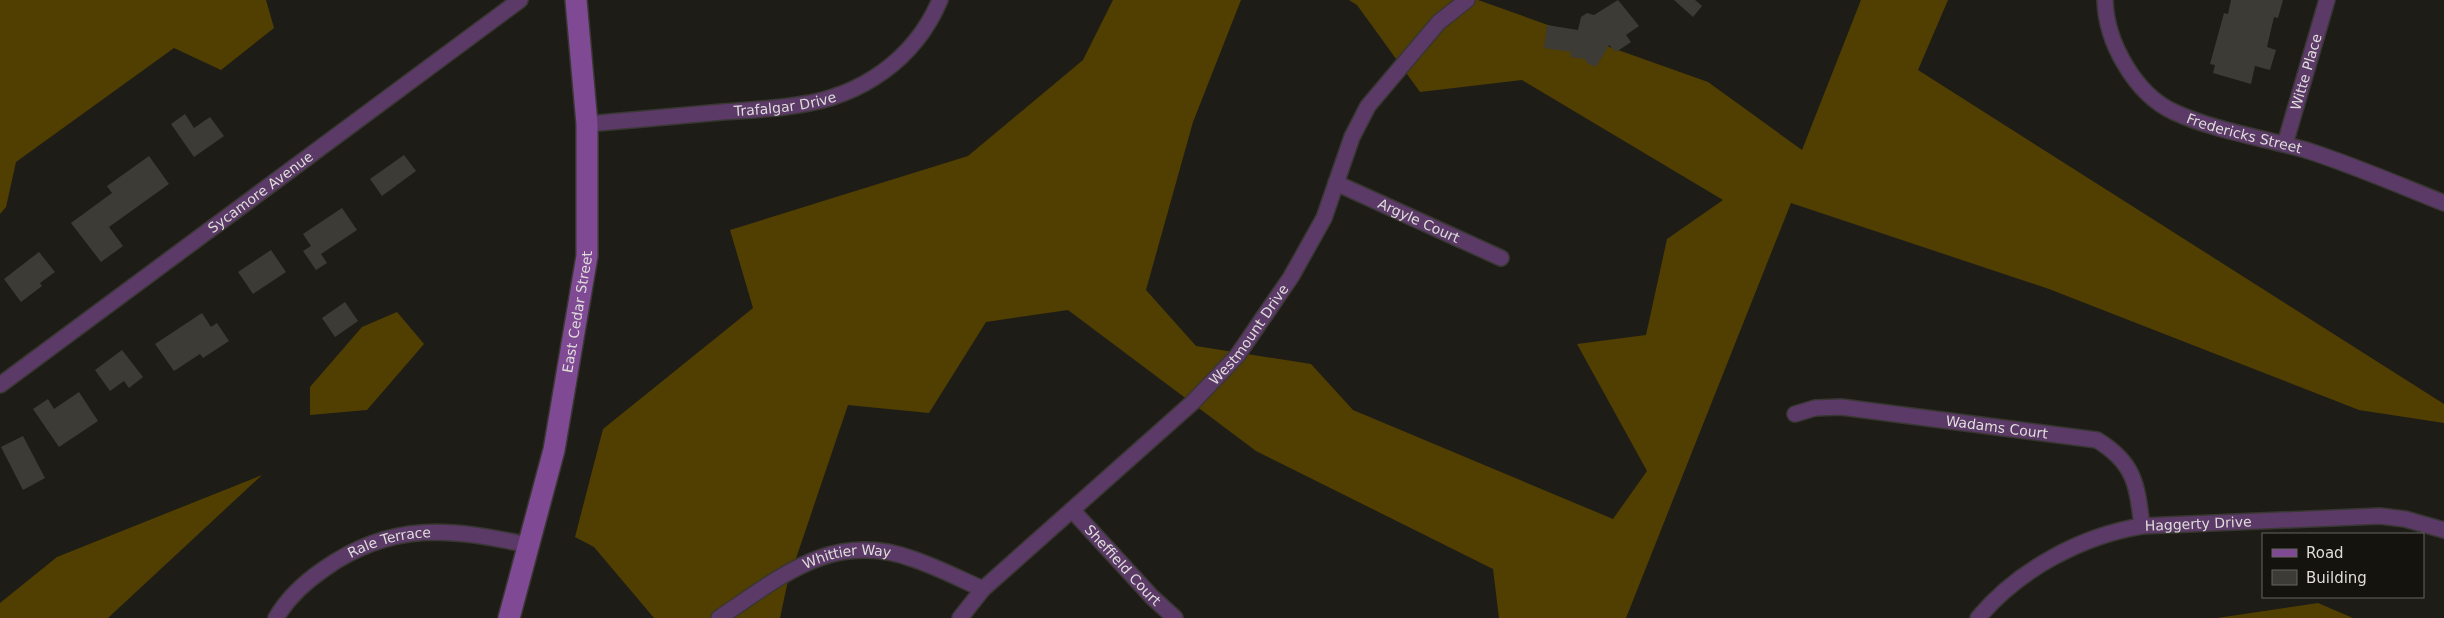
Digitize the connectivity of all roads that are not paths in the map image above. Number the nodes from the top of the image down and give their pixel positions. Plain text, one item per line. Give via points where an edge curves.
1 (520, 0) edge
2 (576, 0) edge
3 (940, 0) edge
4 (1467, 0) edge
5 (2105, 0) edge
6 (2327, 0) edge
7 (586, 124) junction
8 (2285, 144) junction
9 (1336, 183) junction
10 (2444, 202) edge
11 (1501, 258) dead end
12 (0, 385) edge
13 (1795, 414) dead end
14 (1072, 510) junction
15 (2142, 526) junction
16 (2444, 530) edge
17 (528, 545) junction
18 (983, 589) junction
19 (276, 618) edge
20 (508, 618) edge
21 (719, 618) edge
22 (960, 618) edge
23 (1175, 618) edge
24 (1978, 618) edge

1 - 12 street, Sycamore Avenue
2 - 7 main road, East Cedar Street
3 - 7 street, Trafalgar Drive via 913,46 887,70 844,94 799,105
4 - 9 street, Westmount Drive via 1439,22 1368,106 1352,137
5 - 8 street, Fredericks Street via 2105,13 2113,39 2124,62 2149,94 2172,111 2194,120
6 - 8 street, Witte Place
7 - 17 main road, East Cedar Street via 587,256 554,450
8 - 10 street, Fredericks Street via 2343,162
9 - 11 street, Argyle Court
9 - 14 street, Westmount Drive via 1324,218 1291,277 1237,356 1192,403
13 - 15 street, Wadams Court via 1815,408 1842,408 2097,440 2114,450 2130,468 2138,490
14 - 18 street, Westmount Drive
14 - 23 street, Sheffield Court
15 - 16 street, Haggerty Drive via 2380,516
15 - 24 street, Haggerty Drive via 2113,531 2079,543 2045,562 2011,587
17 - 19 street, Rale Terrace via 480,534 402,534 340,558 313,577 283,606
17 - 20 main road, East Cedar Street
18 - 21 street, Whittier Way via 912,558 874,551 841,551 810,560
18 - 22 street, Westmount Drive

